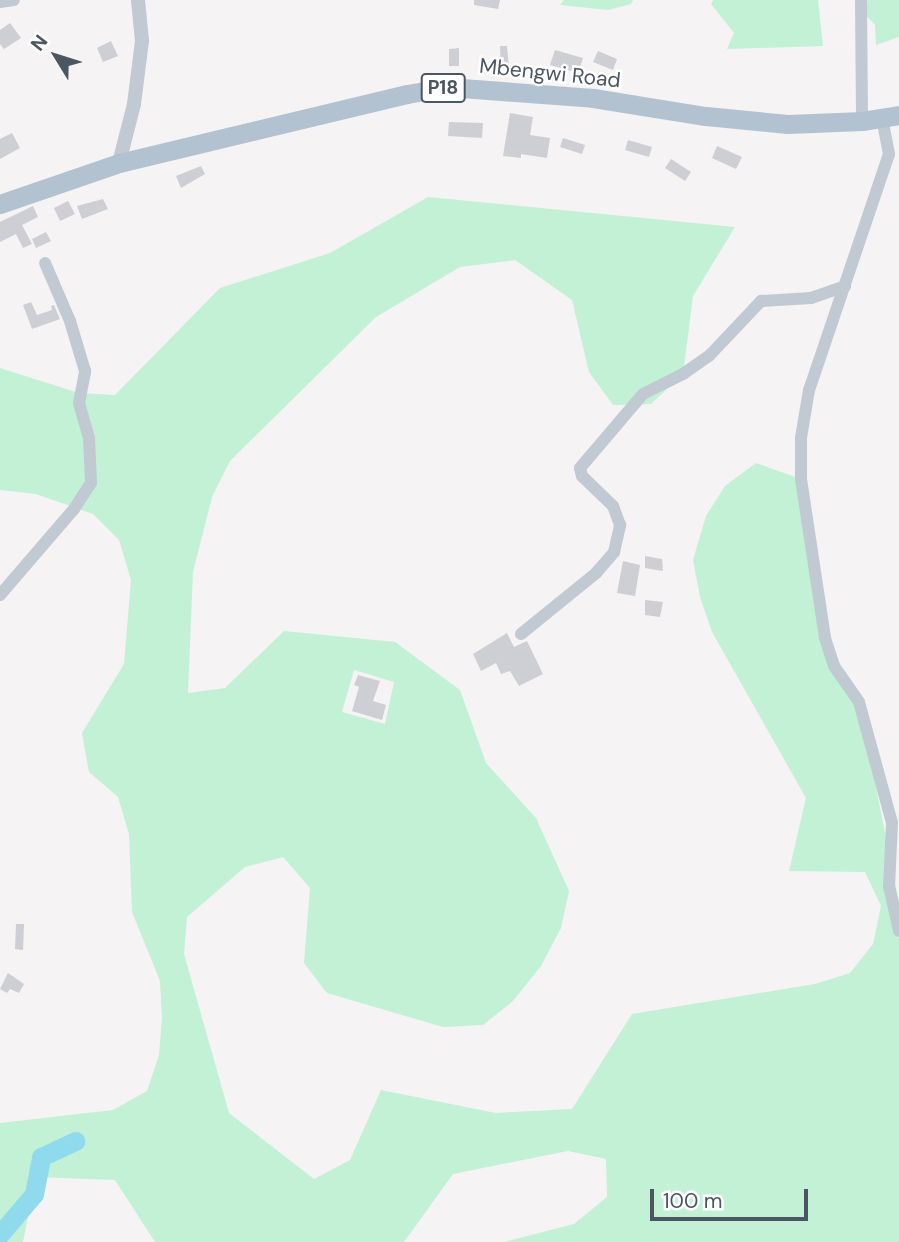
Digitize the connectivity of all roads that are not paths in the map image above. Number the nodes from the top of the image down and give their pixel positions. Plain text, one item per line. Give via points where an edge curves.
1 (14, 0) edge
2 (138, 0) edge
3 (861, 0) edge
4 (0, 2) edge
5 (891, 116) edge
6 (862, 121) junction
7 (119, 163) junction
8 (0, 204) edge
9 (45, 263) dead end
10 (845, 286) junction
11 (0, 595) edge
12 (520, 634) dead end
13 (899, 931) edge

1 - 4 street
2 - 7 street via 140,54 134,104
3 - 6 street
5 - 6 main road, Mbengwi Road / P18
5 - 10 street via 889,154
6 - 7 main road, Mbengwi Road / P18 via 788,124 593,97 448,87
7 - 8 main road, Mbengwi Road / P18
9 - 11 street via 85,371 79,403 89,438 91,483
10 - 12 street via 811,298 761,301 709,356 643,394 580,468 582,476 613,506 620,525 614,551 596,573
10 - 13 street via 809,390 801,438 801,479 825,638 834,666 859,702 892,822 890,886

